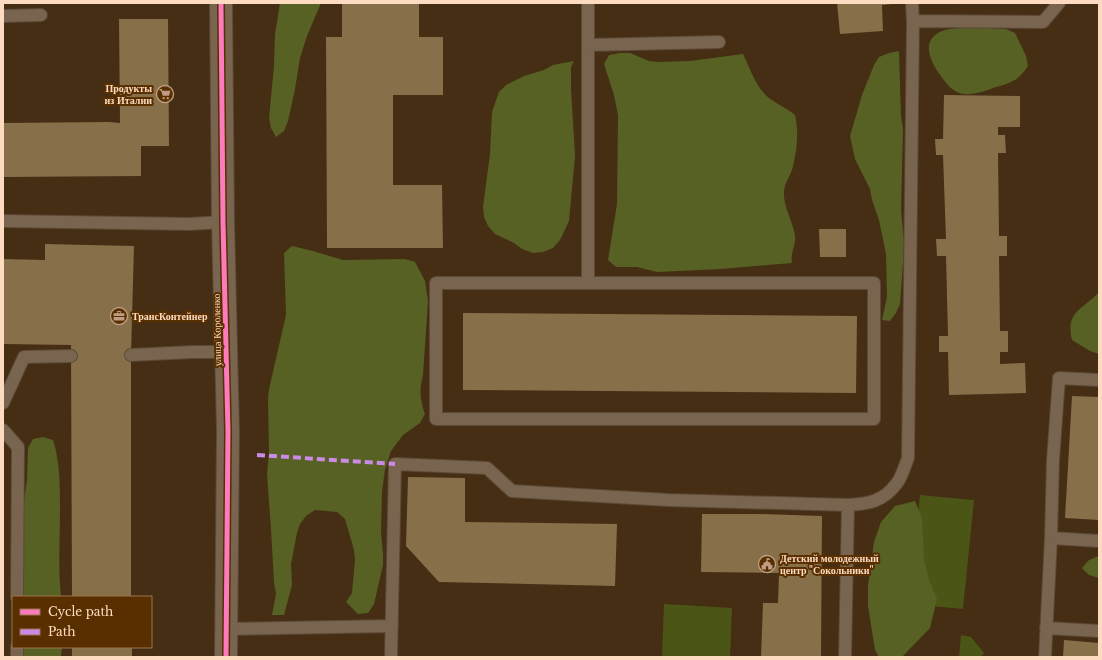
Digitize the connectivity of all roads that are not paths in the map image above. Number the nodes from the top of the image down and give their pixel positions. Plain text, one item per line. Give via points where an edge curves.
1 (221, 3) edge
2 (588, 3) edge
3 (912, 3) edge
4 (1058, 3) edge
5 (41, 15) dead end
6 (3, 16) edge
7 (913, 21) junction
8 (719, 42) dead end
9 (588, 45) junction
10 (3, 221) edge
11 (223, 222) junction
12 (588, 283) junction
13 (226, 352) junction
14 (131, 355) dead end
15 (71, 356) dead end
16 (1099, 380) edge
17 (3, 403) edge
18 (3, 430) edge
19 (848, 505) junction
20 (1051, 538) junction
21 (1099, 541) edge
22 (17, 596) edge
23 (392, 626) junction
24 (225, 628) junction
25 (1046, 628) junction
26 (1099, 631) edge
27 (226, 657) edge
28 (391, 657) edge
29 (844, 657) edge
30 (1045, 657) edge

1 - 11 street, улица Короленко
2 - 9 lane
3 - 7 lane
4 - 7 lane via 1043,22
5 - 6 lane
7 - 19 lane via 908,458 898,483 882,498 867,504
8 - 9 lane
9 - 12 lane
10 - 11 lane via 188,224
11 - 13 street, улица Короленко
12 - 12 lane via 874,283 874,419 436,419 436,283
13 - 14 lane
13 - 24 street, улица Короленко via 228,431
15 - 17 lane via 24,357
16 - 20 lane via 1059,378
18 - 22 lane via 18,447
19 - 23 lane via 668,500 512,491 487,468 395,464
19 - 29 lane
20 - 21 lane
20 - 25 lane
23 - 24 lane
23 - 28 lane
24 - 27 street, улица Короленко
25 - 26 lane
25 - 30 lane

